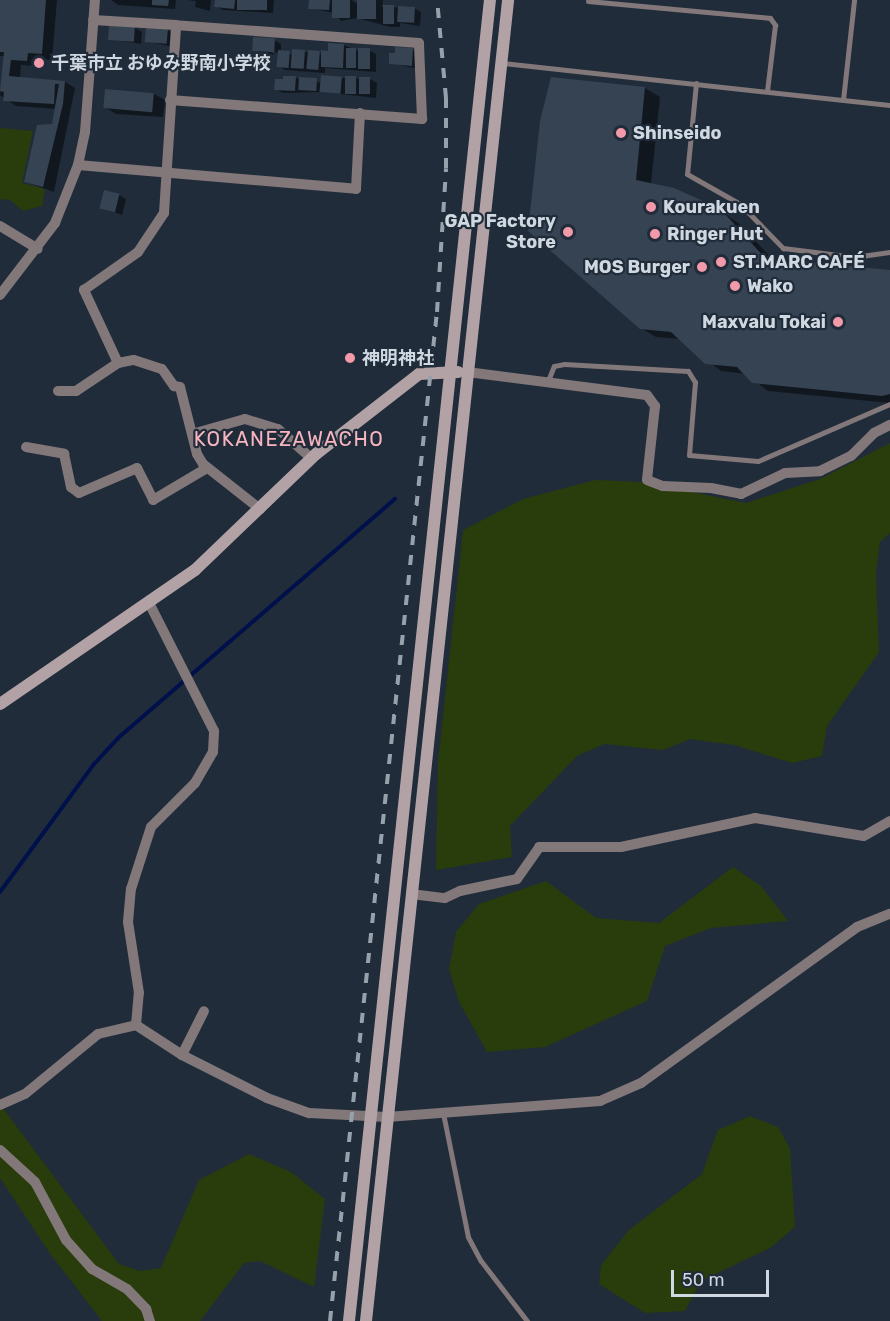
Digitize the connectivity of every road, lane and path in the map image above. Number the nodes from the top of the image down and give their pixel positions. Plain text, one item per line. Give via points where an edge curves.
1 (95, 0) edge
2 (490, 0) edge
3 (508, 0) edge
4 (854, 0) edge
5 (588, 1) edge
6 (93, 20) junction
7 (176, 25) junction
8 (502, 63) junction
9 (696, 83) junction
10 (767, 91) junction
11 (170, 100) junction
12 (843, 100) junction
13 (890, 105) edge
14 (360, 113) junction
15 (78, 165) junction
16 (165, 173) junction
17 (0, 226) edge
18 (38, 249) junction
19 (890, 252) edge
20 (0, 295) edge
21 (118, 363) junction
22 (451, 372) junction
23 (467, 372) junction
24 (547, 383) junction
25 (58, 391) dead end
26 (890, 404) edge
27 (890, 425) edge
28 (192, 434) junction
29 (26, 447) dead end
30 (311, 458) junction
31 (207, 468) junction
32 (260, 508) junction
33 (149, 603) junction
34 (0, 704) edge
35 (890, 821) edge
36 (411, 894) junction
37 (890, 914) edge
38 (204, 1011) dead end
39 (136, 1025) junction
40 (182, 1055) junction
41 (0, 1105) edge
42 (443, 1113) junction
43 (370, 1117) junction
44 (387, 1117) junction
45 (0, 1150) edge
46 (150, 1321) edge
47 (349, 1321) edge
48 (366, 1321) edge
49 (528, 1321) edge

1 - 6 street
2 - 22 street
3 - 8 street
4 - 12 lane
5 - 10 lane via 770,18 775,25
6 - 7 street
6 - 15 street via 85,132
7 - 11 street
7 - 14 street via 419,43 423,119
8 - 9 lane
8 - 23 street
9 - 10 lane
9 - 19 lane via 687,174 740,204 783,248 854,257
10 - 12 lane
11 - 14 street
11 - 16 street
12 - 13 lane
14 - 16 street via 356,189
15 - 16 street
15 - 18 street via 55,223
16 - 21 street via 164,213 138,252 84,290
17 - 18 street
18 - 20 street
21 - 25 street via 76,392
21 - 28 street via 143,361 162,369 174,386 180,387
22 - 23 street
22 - 30 street via 419,374
22 - 43 street
23 - 24 street
23 - 36 street
24 - 26 lane via 554,366 564,364 688,371 695,382 689,455 758,461
24 - 27 street via 652,399 656,406 647,480 663,486 741,494 784,474 820,471 851,456 874,433
28 - 30 street via 245,419 278,429
28 - 31 street via 197,454
29 - 31 street via 64,454 71,487 79,493 137,468 153,500
30 - 32 street
31 - 32 street
32 - 33 street via 223,547
33 - 34 street
33 - 39 street via 214,731 213,752 195,783 151,827 131,889 128,922 139,993
35 - 36 street via 864,836 755,818 621,847 539,847 517,879 445,898
36 - 44 street
37 - 42 street via 857,927 641,1083 600,1101
38 - 40 street
39 - 40 street
39 - 41 street via 98,1034 25,1094
40 - 43 street via 289,1107 309,1113
42 - 44 street
42 - 49 lane via 468,1237 481,1261
43 - 44 street
43 - 47 street
44 - 48 street
45 - 46 street via 35,1182 66,1240 92,1269 127,1289 146,1309

